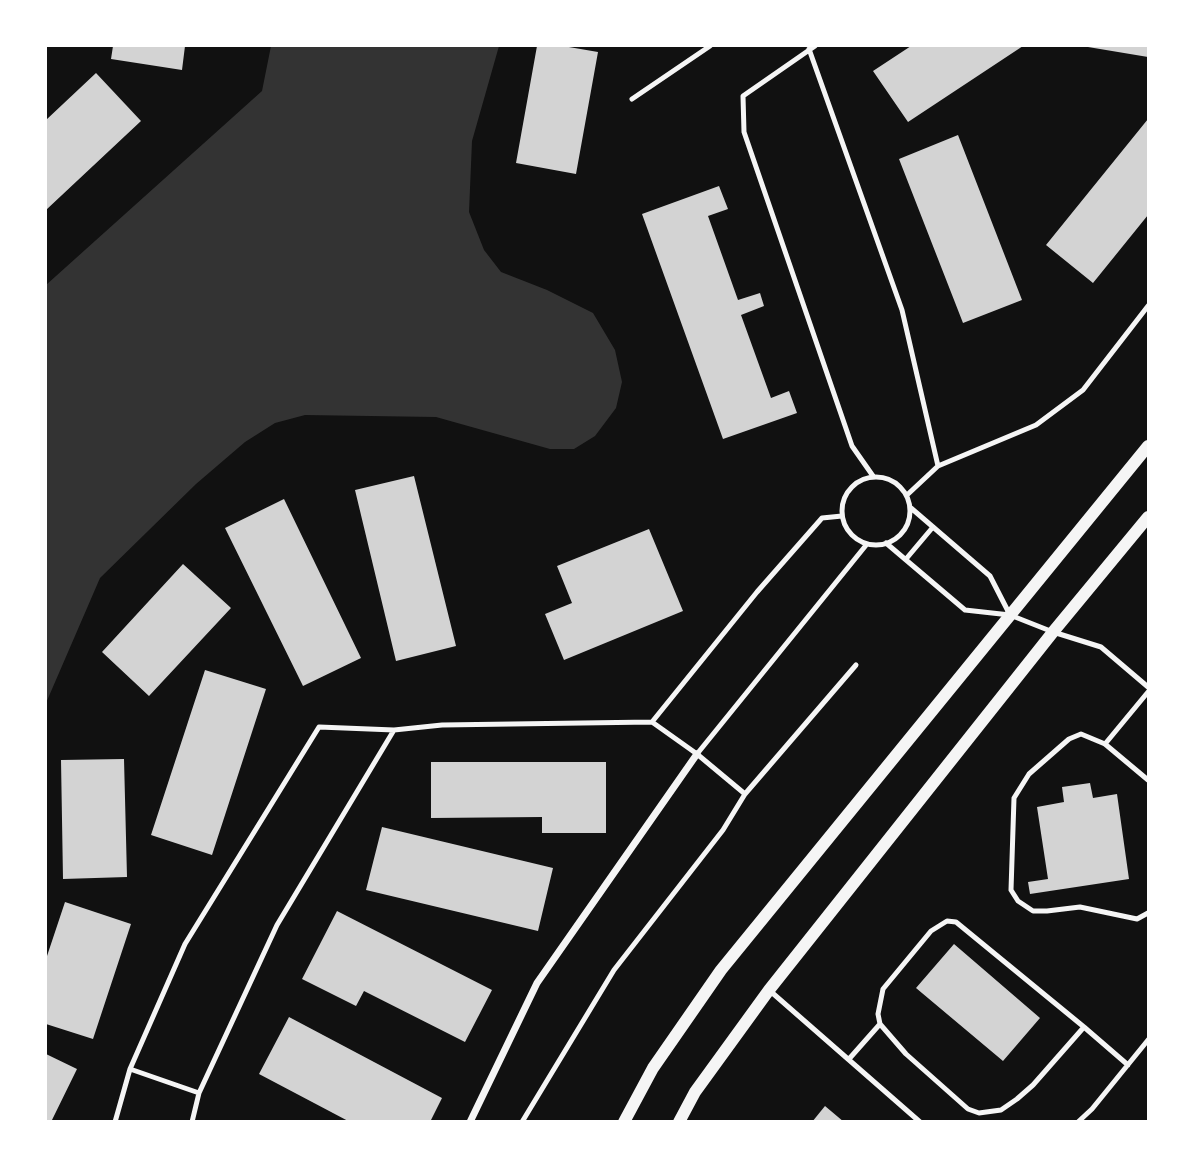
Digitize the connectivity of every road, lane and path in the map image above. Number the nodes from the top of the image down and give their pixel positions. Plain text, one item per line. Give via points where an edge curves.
1 (710, 46) edge
2 (812, 48) edge
3 (632, 99) dead end
4 (1149, 306) edge
5 (1149, 446) edge
6 (938, 466) junction
7 (873, 476) junction
8 (907, 495) junction
9 (911, 508) junction
10 (842, 516) junction
11 (1149, 517) edge
12 (933, 527) junction
13 (886, 543) junction
14 (867, 544) junction
15 (906, 559) junction
16 (1010, 615) junction
17 (1053, 632) junction
18 (856, 665) dead end
19 (1149, 690) edge
20 (652, 722) junction
21 (394, 730) junction
22 (1105, 744) junction
23 (697, 754) junction
24 (1149, 780) edge
25 (745, 794) junction
26 (1149, 913) edge
27 (769, 990) junction
28 (880, 1024) junction
29 (1084, 1027) junction
30 (1149, 1040) edge
31 (849, 1059) junction
32 (1128, 1065) junction
33 (130, 1069) junction
34 (199, 1093) junction
35 (114, 1122) edge
36 (192, 1122) edge
37 (470, 1122) edge
38 (522, 1122) edge
39 (624, 1122) edge
40 (679, 1122) edge
41 (920, 1122) edge
42 (1078, 1122) edge

1 - 3 lane
2 - 6 lane via 902,310
2 - 7 lane via 743,96 744,132 852,446
4 - 6 lane via 1083,390 1036,425
5 - 16 street
6 - 8 lane
7 - 8 lane via 893,481
7 - 10 lane via 853,485 846,494
8 - 9 lane
9 - 12 lane
9 - 13 lane via 904,530
10 - 14 lane via 850,534
10 - 20 lane via 822,518
11 - 17 street
12 - 15 lane
12 - 16 lane via 990,576
13 - 14 lane
13 - 15 lane
14 - 23 lane
15 - 16 lane via 965,610
16 - 17 lane
16 - 39 street via 721,970 653,1068
17 - 19 lane via 1101,647
17 - 27 street
18 - 25 lane
19 - 22 lane
20 - 21 lane via 442,725
20 - 23 lane
21 - 33 lane via 319,727 186,944
21 - 34 lane via 277,925
22 - 24 lane
22 - 26 lane via 1081,734 1069,739 1030,774 1014,798 1011,890 1033,911 1080,906 1137,919
23 - 25 lane
23 - 37 street via 537,983
25 - 38 lane via 723,830 614,970
27 - 31 lane
27 - 40 street via 695,1092
28 - 29 lane via 927,1073 968,1109 979,1112 1001,1110 1017,1099
28 - 29 lane via 883,989 931,931 947,921 956,922
28 - 31 lane
29 - 32 lane
30 - 32 lane
31 - 41 lane
32 - 42 lane
33 - 34 lane
33 - 35 lane
34 - 36 lane

